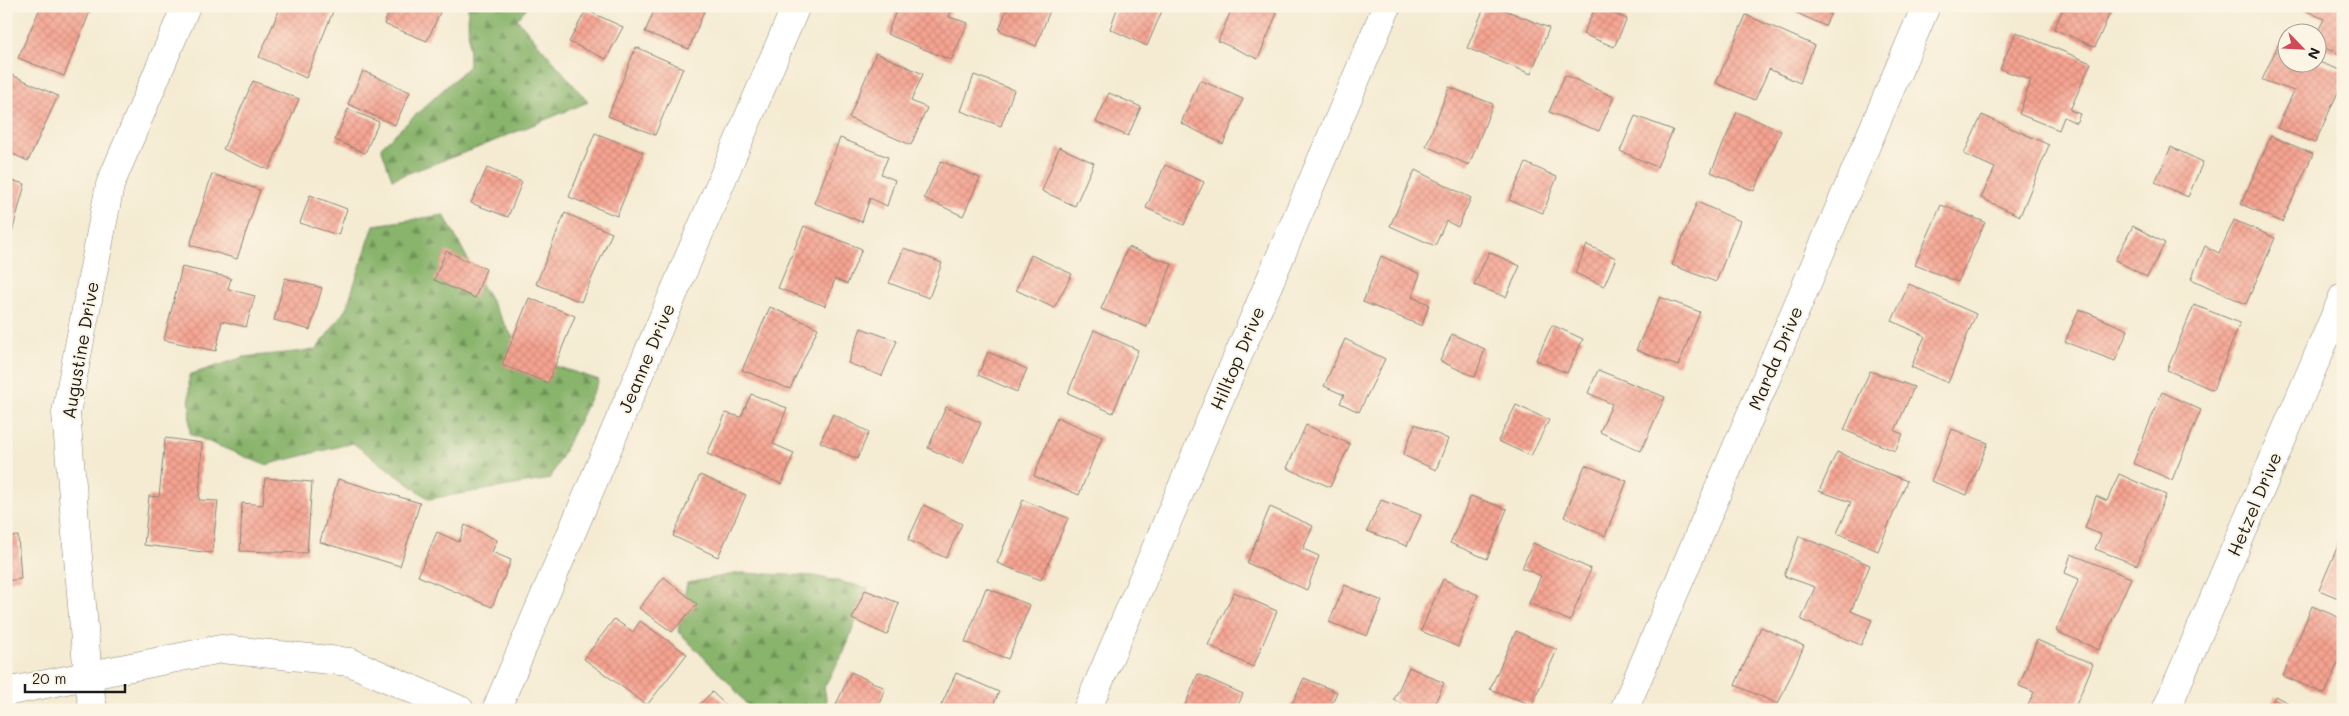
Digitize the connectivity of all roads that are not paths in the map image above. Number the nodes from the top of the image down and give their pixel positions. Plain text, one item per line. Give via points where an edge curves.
1 (186, 6) edge
2 (796, 6) edge
3 (1387, 6) edge
4 (1926, 6) edge
5 (2343, 298) edge
6 (88, 677) junction
7 (6, 692) edge
8 (93, 710) edge
9 (460, 710) edge
10 (496, 710) edge
11 (1087, 710) edge
12 (1624, 710) edge
13 (2166, 710) edge

1 - 6 street, Augustine Drive via 110,185 66,413
2 - 10 street, Jeanne Drive
3 - 11 street, Hilltop Drive
4 - 12 street, Marda Drive
5 - 13 street, Hetzel Drive
6 - 7 street
6 - 8 street, Augustine Drive
6 - 9 street via 221,649 350,662

